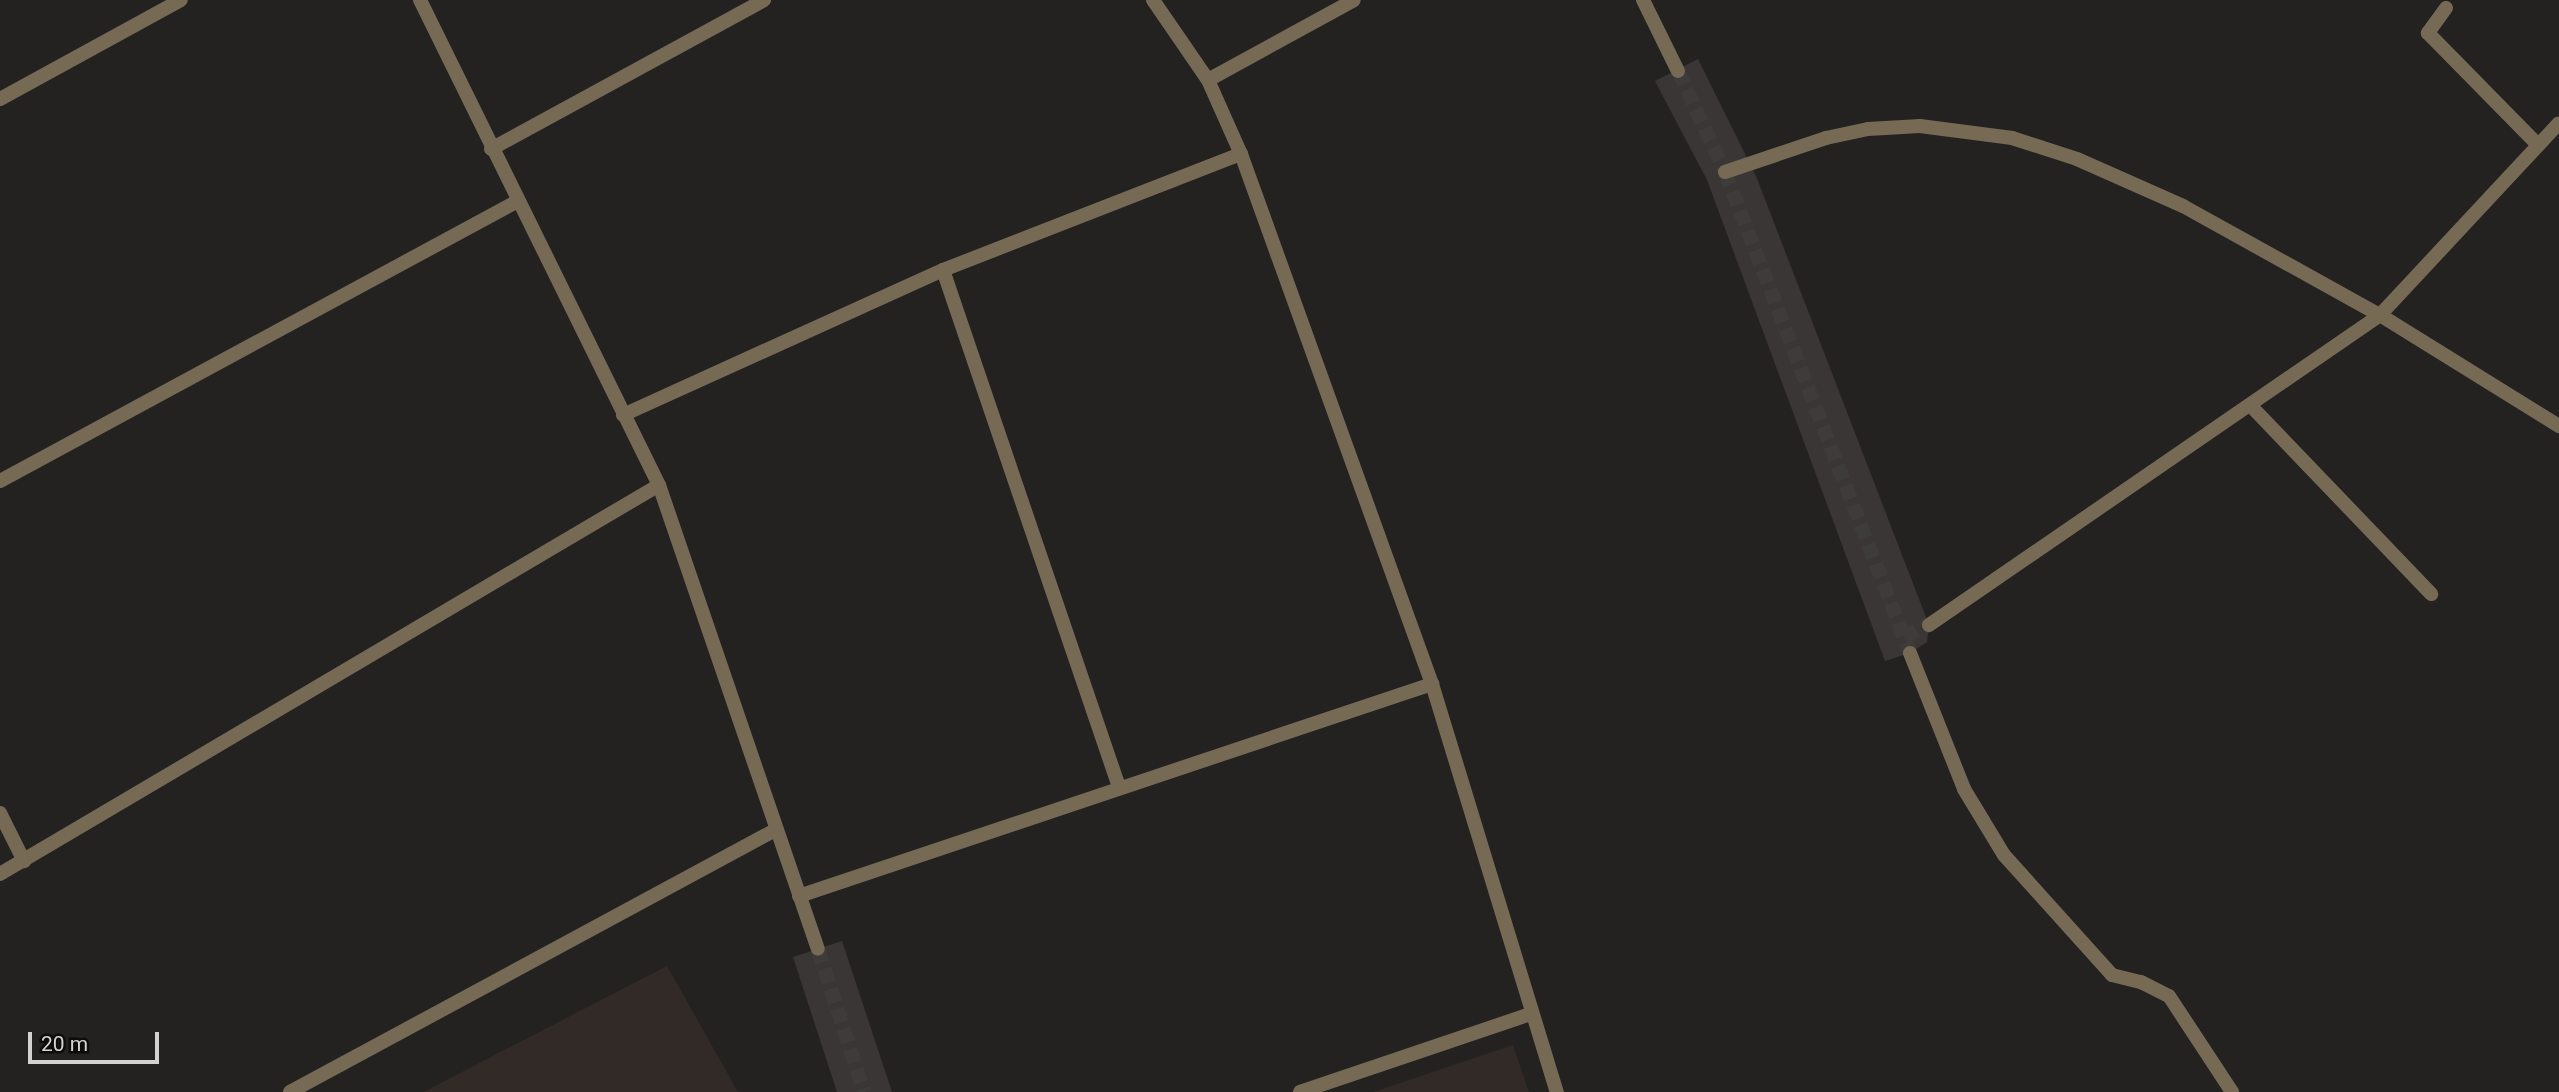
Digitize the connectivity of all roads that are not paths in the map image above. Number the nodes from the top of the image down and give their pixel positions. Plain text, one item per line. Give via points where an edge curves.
1 (181, 0) edge
2 (420, 0) edge
3 (764, 0) edge
4 (1153, 0) edge
5 (1354, 0) edge
6 (1643, 0) edge
7 (2446, 8) dead end
8 (1678, 71) tunnel mouth
9 (1209, 80) junction
10 (0, 99) edge
11 (2559, 122) edge
12 (2538, 145) junction
13 (491, 149) junction
14 (1241, 154) junction
15 (1725, 172) dead end
16 (516, 202) junction
17 (943, 270) junction
18 (2380, 315) junction
19 (2250, 405) junction
20 (623, 415) junction
21 (2559, 426) edge
22 (0, 481) edge
23 (659, 485) junction
24 (2431, 594) dead end
25 (1929, 625) tunnel mouth
26 (1910, 653) tunnel mouth
27 (1432, 684) junction
28 (1119, 787) junction
29 (0, 813) edge
30 (778, 829) junction
31 (24, 861) junction
32 (0, 874) edge
33 (799, 897) junction
34 (818, 949) tunnel mouth
35 (1531, 1014) junction
36 (290, 1092) edge
37 (1300, 1092) edge
38 (1557, 1092) edge
39 (2232, 1092) edge

1 - 10 street
2 - 13 street
3 - 13 street
4 - 9 street
5 - 9 street
6 - 8 street
7 - 12 street via 2428,33
9 - 14 street
11 - 12 street
12 - 18 street
13 - 16 street
14 - 17 street
14 - 27 street
15 - 18 street via 1826,138 1868,130 1920,126 2012,138 2077,159 2183,206
16 - 20 street
16 - 22 street
17 - 20 street
17 - 28 street
18 - 19 street
18 - 21 street
19 - 24 street
19 - 25 street
20 - 23 street
23 - 30 street
23 - 31 street
26 - 39 street via 1964,789 2004,855 2112,975 2169,996
27 - 28 street
27 - 35 street
28 - 33 street
29 - 31 street
30 - 33 street
30 - 36 street
31 - 32 street
33 - 34 street
35 - 37 street
35 - 38 street

